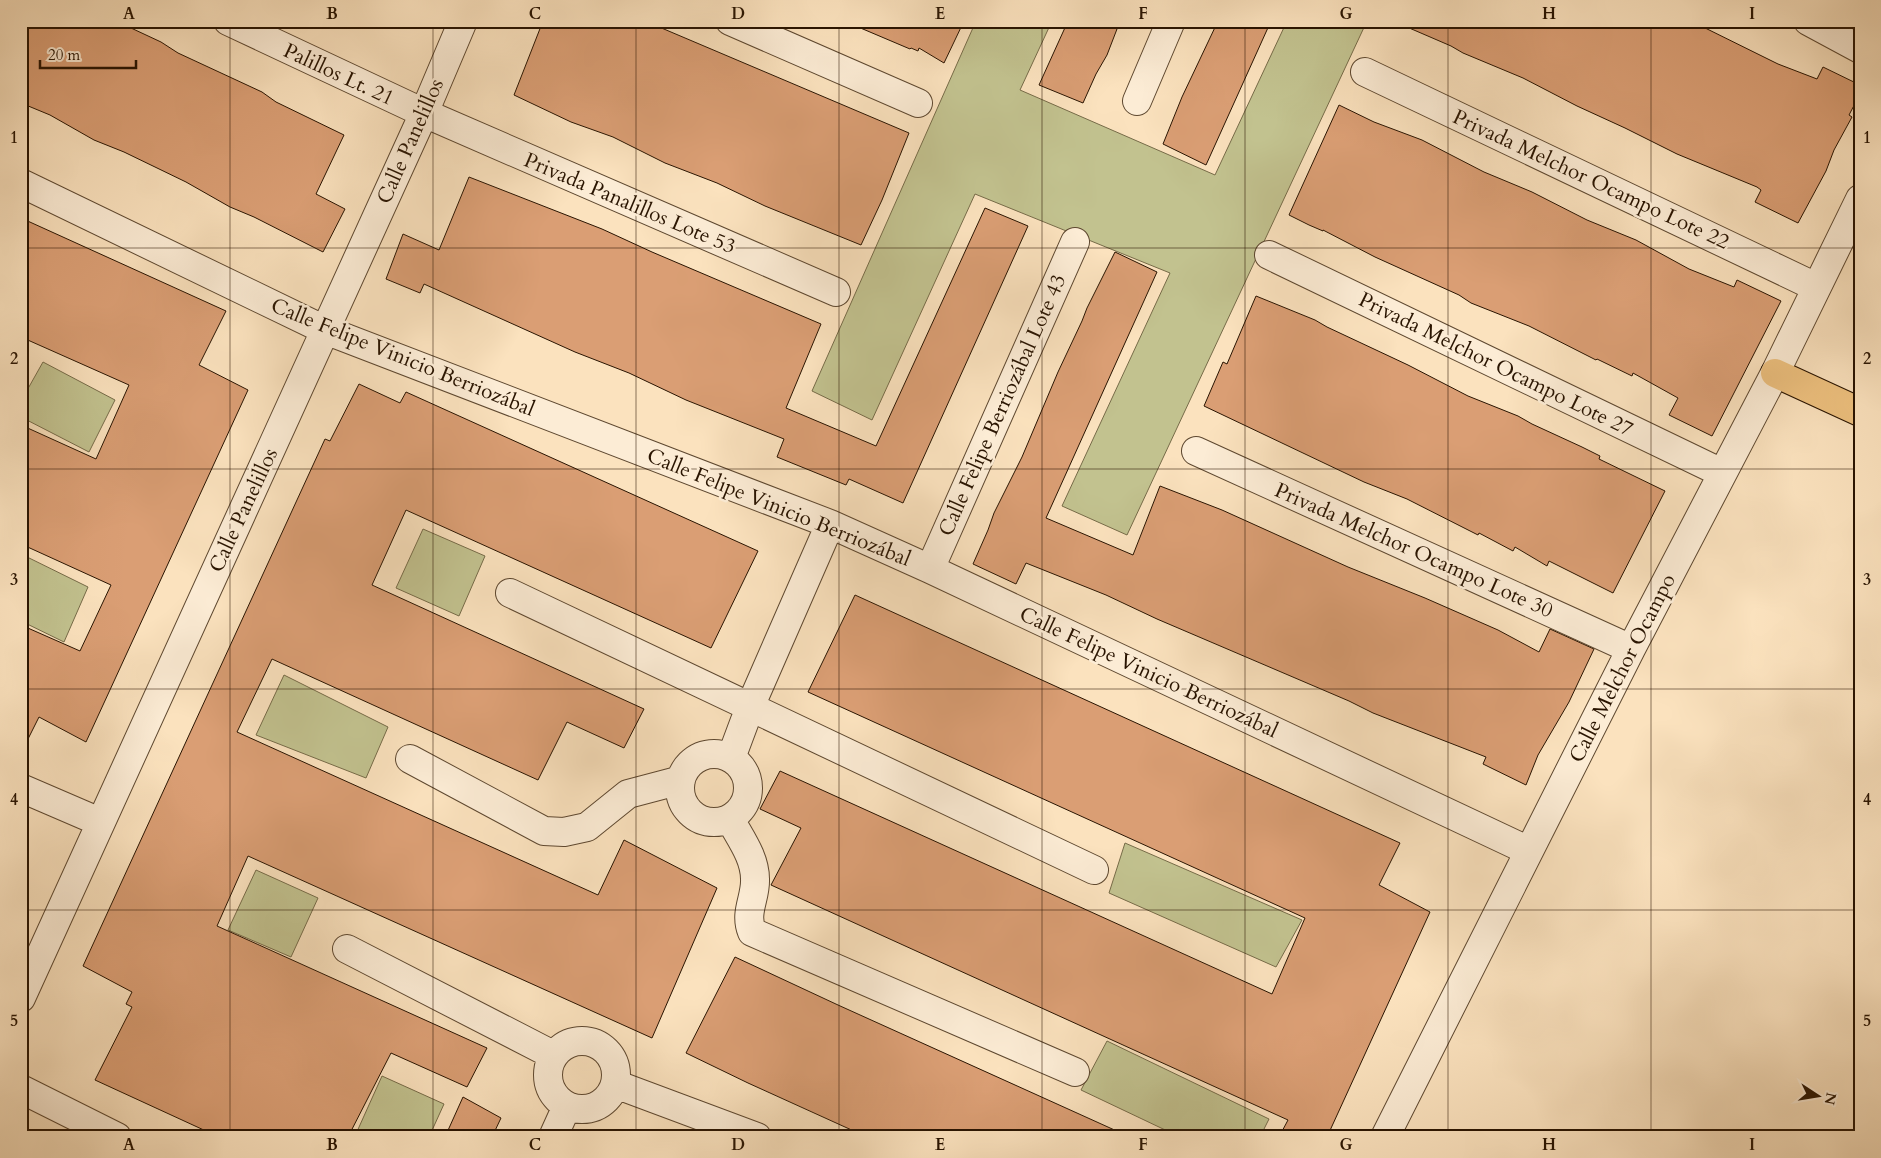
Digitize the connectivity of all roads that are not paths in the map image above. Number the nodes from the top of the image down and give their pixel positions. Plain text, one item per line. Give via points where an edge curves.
1 (228, 21) edge
2 (463, 21) edge
3 (730, 21) edge
4 (1170, 21) edge
5 (1808, 21) edge
6 (1860, 49) edge
7 (1365, 72) dead end
8 (1137, 101) dead end
9 (918, 103) dead end
10 (424, 113) junction
11 (21, 183) edge
12 (1860, 199) edge
13 (1075, 242) dead end
14 (1269, 255) dead end
15 (1816, 287) junction
16 (836, 292) dead end
17 (326, 330) junction
18 (1775, 373) junction
19 (1860, 412) edge
20 (1196, 451) dead end
21 (1722, 473) junction
22 (830, 524) junction
23 (930, 569) junction
24 (510, 593) dead end
25 (1632, 649) junction
26 (750, 707) junction
27 (731, 758) junction
28 (410, 759) dead end
29 (681, 780) junction
30 (21, 788) edge
31 (730, 819) junction
32 (100, 822) junction
33 (1529, 851) junction
34 (1094, 870) dead end
35 (348, 949) dead end
36 (21, 998) edge
37 (553, 1055) junction
38 (1075, 1072) dead end
39 (615, 1084) junction
40 (21, 1089) edge
41 (567, 1106) junction
42 (117, 1137) edge
43 (553, 1137) edge
44 (756, 1137) edge
45 (1385, 1137) edge

1 - 10 street, Palillos Lt. 21
2 - 10 street, Calle Panelillos
3 - 9 street
4 - 8 street
5 - 6 street
7 - 15 street, Privada Melchor Ocampo Lote 22
10 - 16 street, Privada Panalillos Lote 53
10 - 17 street, Calle Panelillos
11 - 17 street, Calle Felipe Vinicio Berriozábal
12 - 15 street, Calle Melchor Ocampo
13 - 23 street, Calle Felipe Berriozábal Lote 43
14 - 21 street, Privada Melchor Ocampo Lote 27
15 - 18 street, Calle Melchor Ocampo
17 - 22 street, Calle Felipe Vinicio Berriozábal
17 - 32 street, Calle Panelillos
18 - 19 main road
18 - 21 street, Calle Melchor Ocampo
20 - 25 street, Privada Melchor Ocampo Lote 30
21 - 25 street, Calle Melchor Ocampo
22 - 23 street, Calle Felipe Vinicio Berriozábal
22 - 26 street
23 - 33 street, Calle Felipe Vinicio Berriozábal
24 - 26 street
25 - 33 street, Calle Melchor Ocampo
26 - 27 street
26 - 34 street
27 - 29 street via 716,753 701,756 688,766
27 - 31 street via 744,770 749,789 744,807
28 - 29 street via 544,831 564,832 587,827 628,794
29 - 31 street via 685,806 693,815 717,823
30 - 32 street
31 - 38 street via 752,859 756,880 748,922 752,932
32 - 36 street, Calle Panelillos
33 - 45 street, Calle Melchor Ocampo
35 - 37 street
37 - 39 street via 565,1044 580,1040 596,1043 609,1053 615,1068
37 - 41 street via 548,1069 549,1084 555,1097
39 - 41 street via 608,1097 596,1106 581,1109
39 - 44 street
40 - 42 street
41 - 43 street

